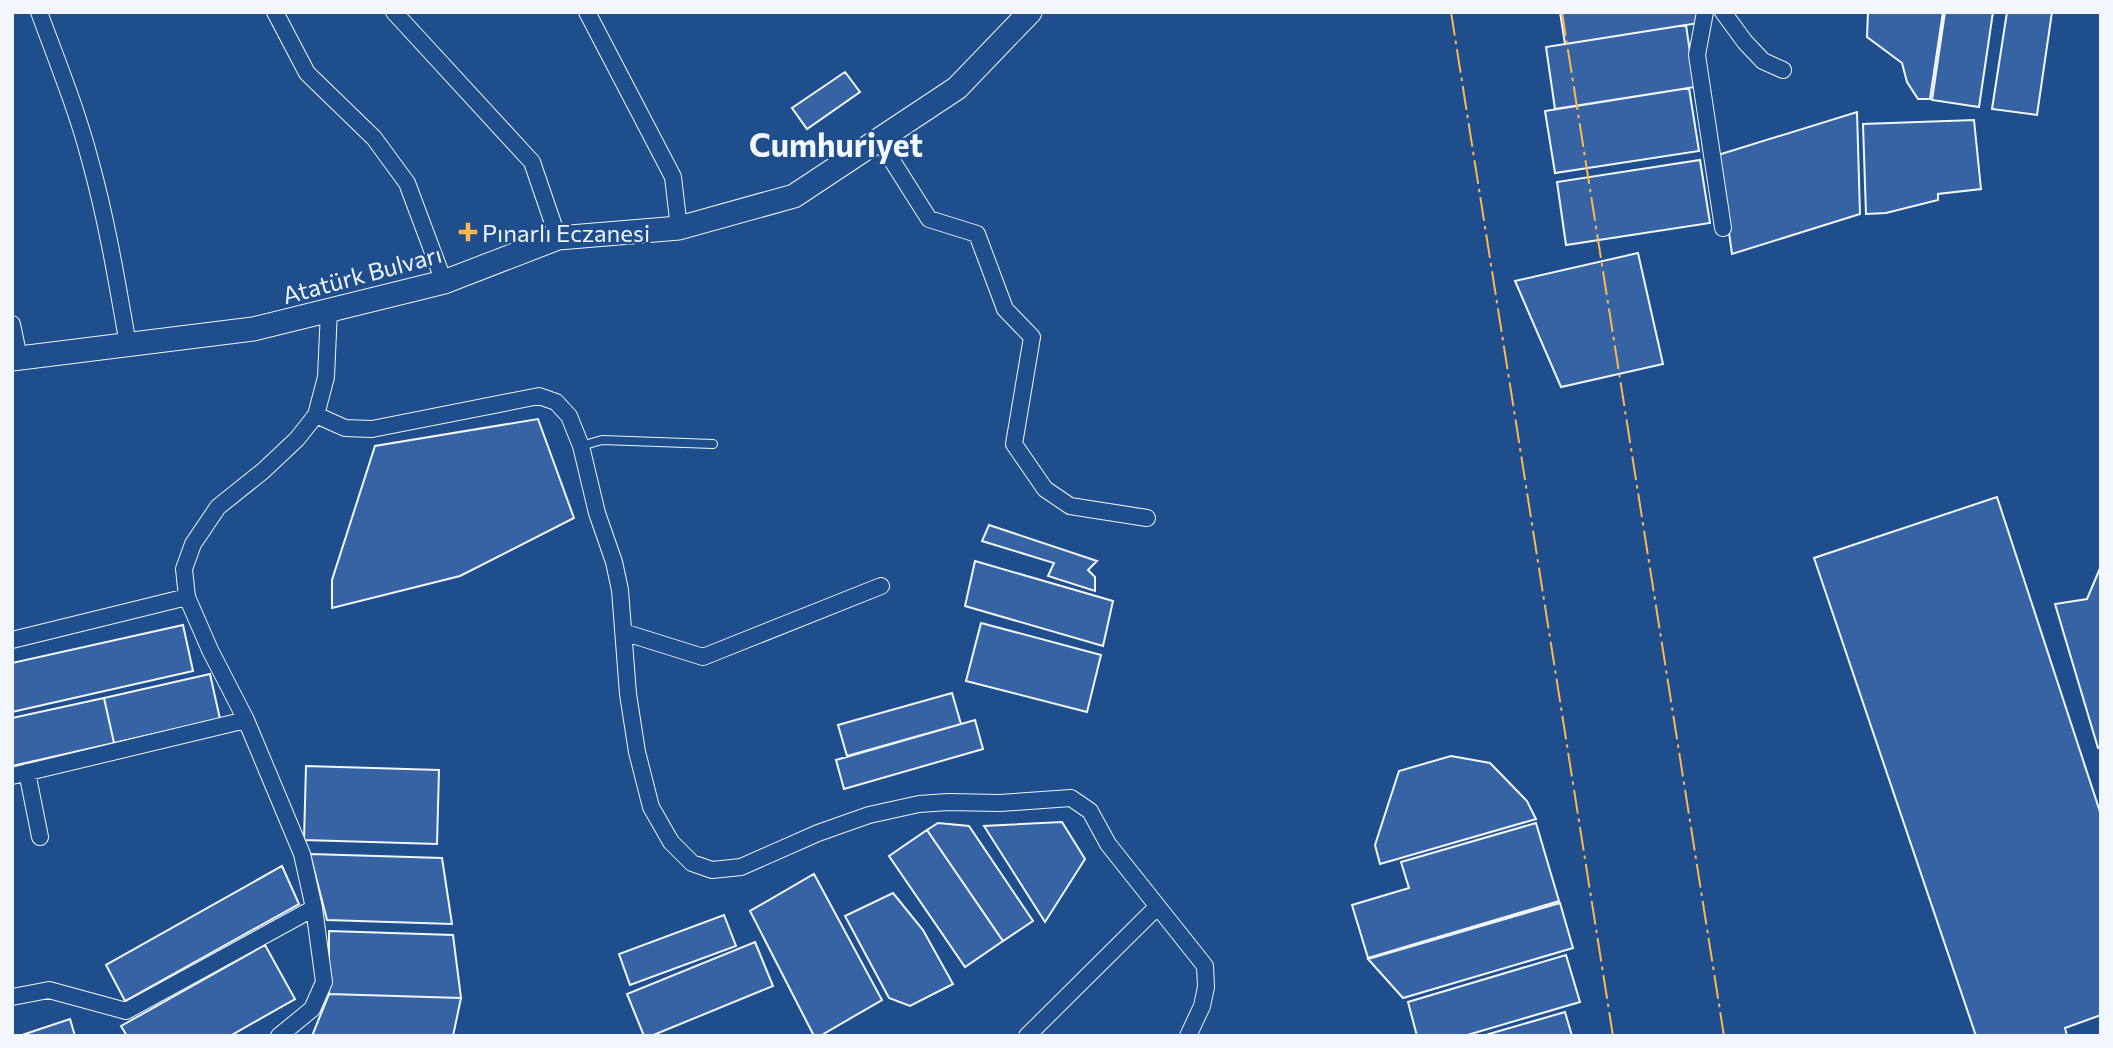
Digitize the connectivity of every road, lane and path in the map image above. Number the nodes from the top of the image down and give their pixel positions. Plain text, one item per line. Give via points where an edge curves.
1 (38, 12) edge
2 (275, 12) edge
3 (394, 12) edge
4 (587, 12) edge
5 (1030, 12) edge
6 (1705, 12) edge
7 (1723, 12) edge
8 (1783, 70) dead end
9 (879, 140) junction
10 (679, 228) junction
11 (1723, 228) dead end
12 (558, 238) junction
13 (443, 282) junction
14 (329, 310) junction
15 (12, 324) edge
16 (128, 345) junction
17 (16, 359) edge
18 (316, 415) junction
19 (713, 444) dead end
20 (581, 446) junction
21 (1147, 518) dead end
22 (881, 586) dead end
23 (187, 597) junction
24 (622, 632) junction
25 (12, 640) edge
26 (246, 720) junction
27 (20, 774) edge
28 (40, 837) dead end
29 (1157, 906) junction
30 (314, 908) junction
31 (12, 997) edge
32 (279, 1036) edge
33 (1027, 1036) edge
34 (1188, 1036) edge

1 - 16 street via 90,157
2 - 13 street via 307,73 374,138 407,183
3 - 12 street via 531,162
4 - 10 street via 673,177
5 - 9 street, Atatürk Bulvarı via 957,88
6 - 11 street via 1697,55
7 - 8 street via 1763,61
9 - 10 street, Atatürk Bulvarı via 794,196
9 - 21 street via 929,219 977,234 1005,309 1032,337 1014,444 1037,478 1070,506
10 - 12 street, Atatürk Bulvarı
12 - 13 street, Atatürk Bulvarı
13 - 14 street, Atatürk Bulvarı
14 - 16 street, Atatürk Bulvarı via 253,329
14 - 18 street via 326,377
15 - 17 street
16 - 17 street, Atatürk Bulvarı
18 - 20 street via 345,428 372,429 539,396 556,402 569,416
18 - 23 street via 289,447 218,507 193,544 184,569
19 - 20 lane via 602,440
20 - 24 street via 614,562
22 - 24 street via 703,657
23 - 25 street
23 - 26 street
24 - 29 street via 637,752 651,807 671,842 692,863 712,870 741,867 818,833 919,804 1071,797 1090,811 1108,844
26 - 27 street
26 - 30 street via 302,854
27 - 28 street
29 - 33 street
29 - 34 street via 1205,966 1202,1006
30 - 31 street via 126,1012 49,990
30 - 32 street via 324,982 312,1009

